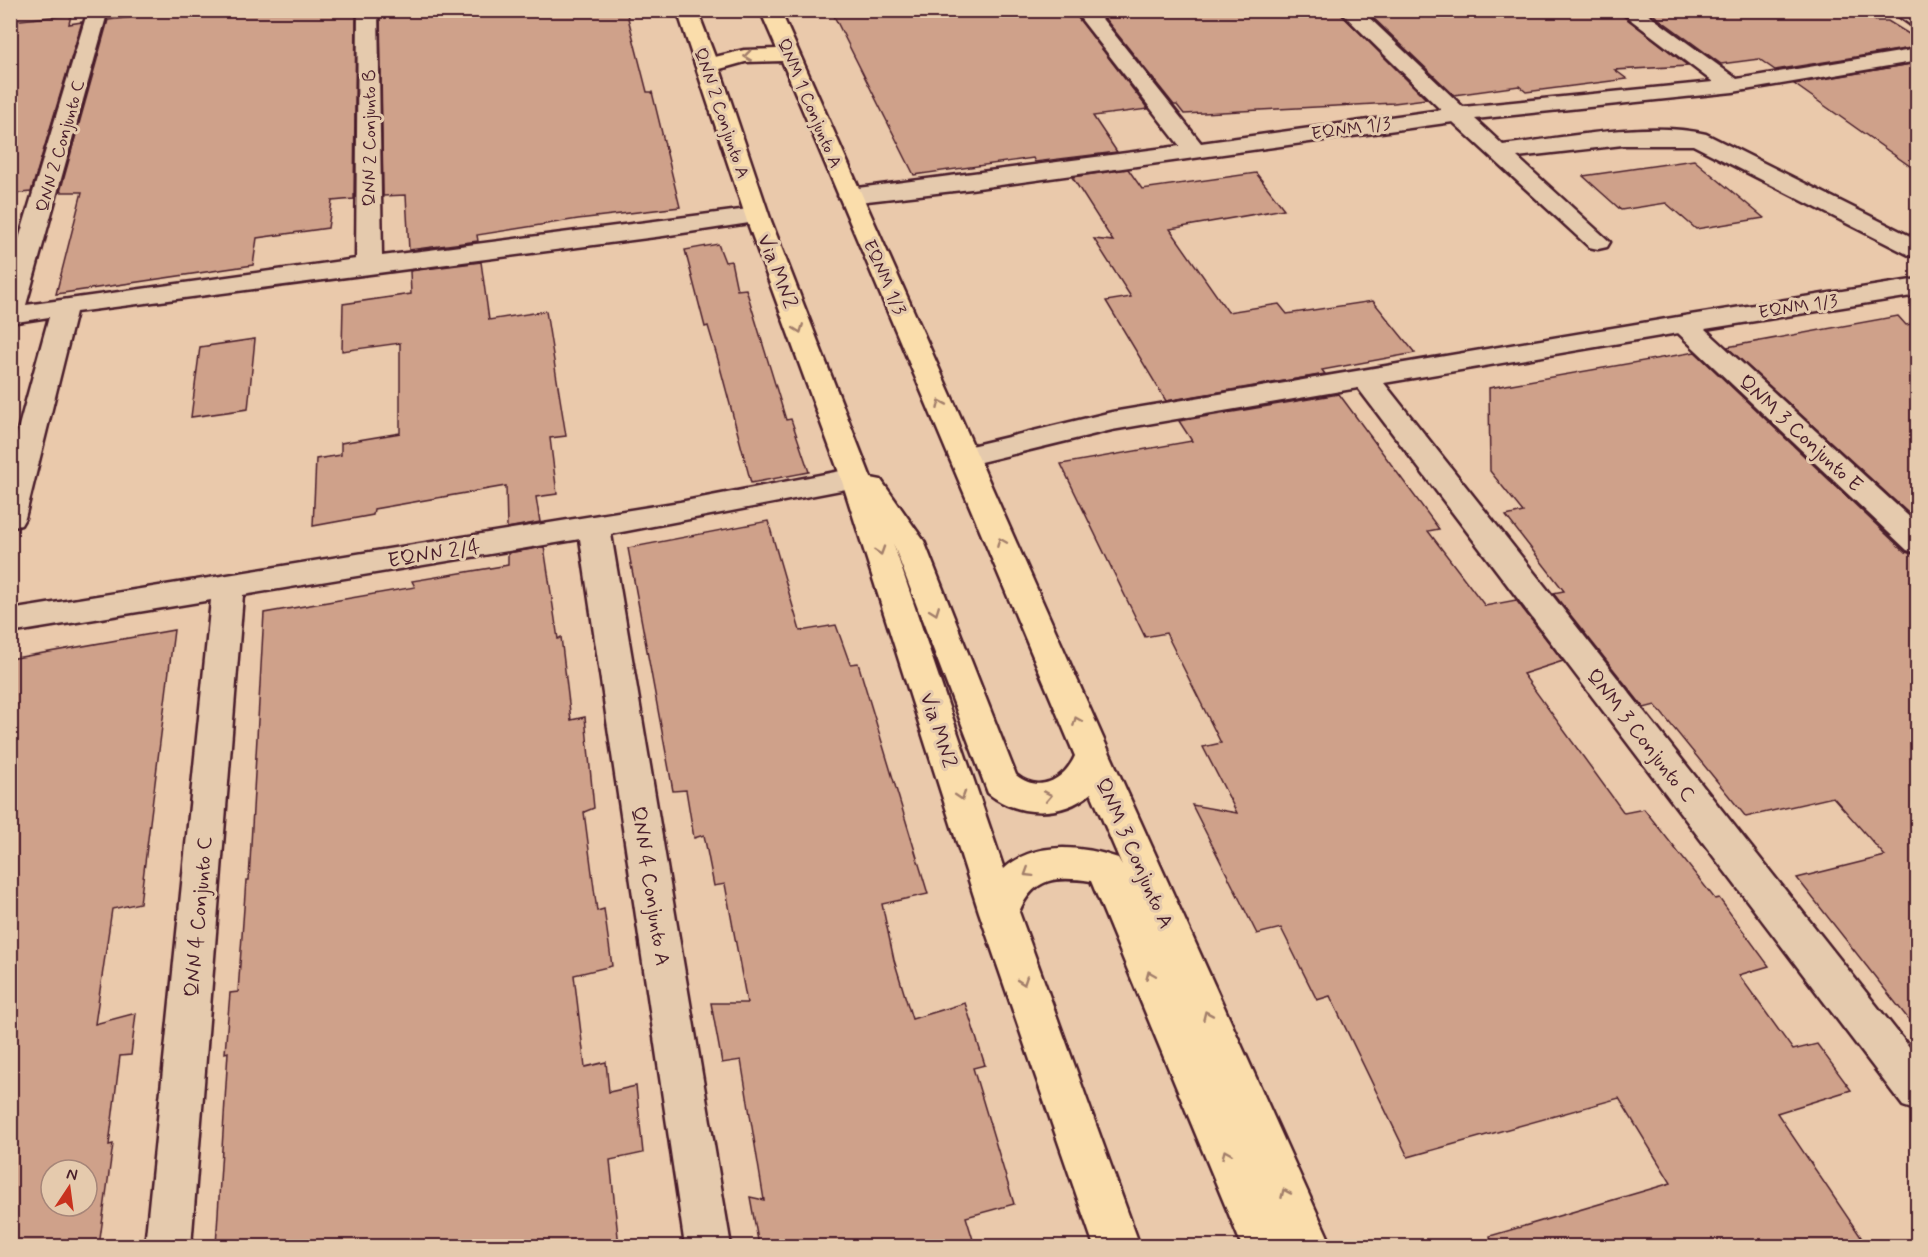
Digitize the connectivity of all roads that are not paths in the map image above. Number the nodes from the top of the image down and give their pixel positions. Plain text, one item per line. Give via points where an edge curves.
1 (98, 10) edge
2 (368, 10) edge
3 (687, 10) edge
4 (1084, 10) edge
5 (1349, 10) edge
6 (1628, 10) edge
7 (1900, 10) edge
8 (774, 20) edge
9 (1917, 21) edge
10 (756, 34) dead end
11 (789, 55) junction
12 (1917, 56) edge
13 (708, 66) junction
14 (1733, 86) junction
15 (1459, 114) junction
16 (1194, 149) junction
17 (1498, 153) junction
18 (850, 196) junction
19 (756, 215) junction
20 (1598, 242) dead end
21 (1917, 250) edge
22 (369, 265) junction
23 (1917, 287) edge
24 (64, 306) junction
25 (10, 315) edge
26 (1684, 324) junction
27 (1365, 378) junction
28 (964, 457) junction
29 (851, 464) junction
30 (10, 518) edge
31 (594, 526) junction
32 (1917, 543) edge
33 (228, 587) junction
34 (10, 622) edge
35 (1093, 756) junction
36 (999, 912) junction
37 (1917, 1092) edge
38 (168, 1246) edge
39 (708, 1246) edge
40 (1117, 1246) edge
41 (1265, 1246) edge
42 (1309, 1246) edge

1 - 25 street, QNN 2 Conjunto C
2 - 22 street, QNN 2 Conjunto B
3 - 13 main road, QNN 2 Conjunto A via 706,37
4 - 16 street
5 - 15 street
6 - 14 street
7 - 9 street
8 - 10 main road
8 - 11 main road, QNM 1 Conjunto A
11 -> 13 main road via 744,56
11 - 18 main road, QNM 1 Conjunto A
12 - 14 street, EQNM 1/3
13 - 19 main road, QNN 2 Conjunto A
14 - 15 street, EQNM 1/3
15 - 16 street, EQNM 1/3
15 - 17 street
16 - 18 street, EQNM 1/3
17 - 20 street
17 - 21 street via 1633,136 1698,139
28 -> 18 main road, EQNM 1/3
19 - 22 street
19 -> 29 main road, Via MN2
22 - 24 street
23 - 26 street, EQNM 1/3
24 - 25 street
24 - 30 street
26 - 27 street, EQNM 1/3
26 - 32 street, QNM 3 Conjunto E
27 - 28 street, EQNM 1/3 via 1112,421
27 - 37 street, QNM 3 Conjunto C
35 -> 28 main road, QNM 3 Conjunto A
29 - 31 street, EQNN 2/4
29 -> 35 main road via 908,541 1001,783 1023,797 1062,793 1075,786
29 -> 36 main road, Via MN2
31 - 33 street, EQNN 2/4
31 - 39 street, QNN 4 Conjunto A
33 - 34 street, EQNN 2/4
33 - 38 street, QNN 4 Conjunto C
42 -> 35 main road, QNM 3 Conjunto A
36 -> 40 main road, Via MN2
41 -> 36 main road via 1105,869 1069,862 1028,870 1011,886

